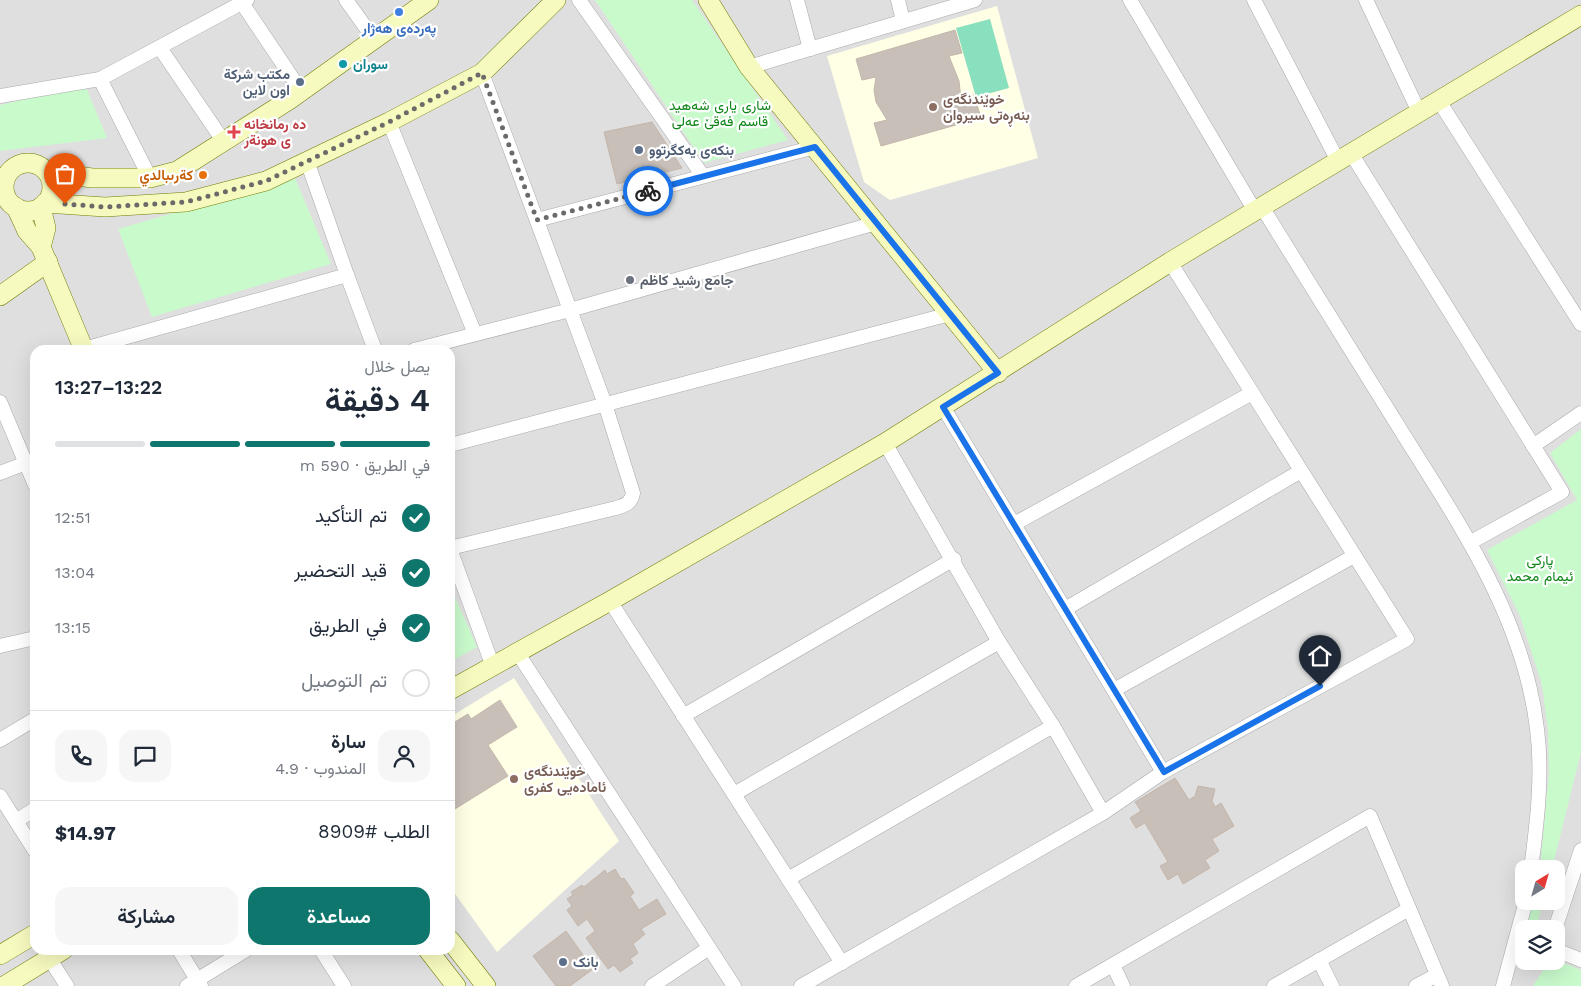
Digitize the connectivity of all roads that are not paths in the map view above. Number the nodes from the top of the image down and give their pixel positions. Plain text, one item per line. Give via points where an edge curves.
1 (346, 0) edge
2 (430, 0) edge
3 (556, 0) edge
4 (580, 0) edge
5 (708, 0) edge
6 (797, 0) edge
7 (898, 0) edge
8 (975, 0) edge
9 (1130, 0) edge
10 (1254, 0) edge
11 (1366, 0) edge
12 (245, 2) edge
13 (1581, 15) edge
14 (903, 21) junction
15 (374, 39) junction
16 (160, 48) junction
17 (810, 49) junction
18 (749, 67) junction
19 (482, 73) junction
20 (100, 79) junction
21 (301, 91) junction
22 (0, 96) edge
23 (1438, 101) junction
24 (1419, 112) junction
25 (389, 122) junction
26 (224, 142) junction
27 (815, 147) junction
28 (1344, 157) junction
29 (307, 161) junction
30 (6, 169) edge
31 (47, 172) junction
32 (703, 176) junction
33 (150, 178) junction
34 (8, 202) edge
35 (43, 205) junction
36 (1258, 209) junction
37 (537, 220) junction
38 (876, 223) junction
39 (45, 255) junction
40 (1170, 262) junction
41 (347, 275) junction
42 (0, 296) edge
43 (570, 310) junction
44 (950, 314) junction
45 (1581, 324) edge
46 (475, 334) junction
47 (82, 345) edge
48 (98, 345) edge
49 (373, 345) edge
50 (433, 345) edge
51 (998, 373) junction
52 (1252, 393) junction
53 (0, 402) edge
54 (606, 404) junction
55 (943, 407) junction
56 (1581, 413) edge
57 (886, 443) junction
58 (455, 444) edge
59 (1533, 446) junction
60 (30, 459) edge
61 (30, 461) edge
62 (1301, 471) junction
63 (0, 473) edge
64 (1014, 524) junction
65 (1470, 542) junction
66 (455, 548) edge
67 (1354, 556) junction
68 (954, 559) junction
69 (455, 563) edge
70 (610, 601) junction
71 (1065, 609) junction
72 (30, 639) edge
73 (999, 642) junction
74 (0, 646) edge
75 (517, 652) junction
76 (492, 664) junction
77 (455, 687) edge
78 (1114, 690) junction
79 (683, 716) junction
80 (30, 722) edge
81 (1053, 726) junction
82 (0, 740) edge
83 (1164, 772) junction
84 (734, 794) junction
85 (0, 796) edge
86 (30, 812) edge
87 (1103, 813) junction
88 (16, 820) junction
89 (30, 843) edge
90 (1581, 853) edge
91 (1532, 860) edge
92 (788, 880) junction
93 (1409, 909) junction
94 (1558, 920) edge
95 (30, 937) edge
96 (455, 946) edge
97 (709, 948) junction
98 (1515, 952) edge
99 (1565, 954) edge
100 (0, 955) edge
101 (49, 955) edge
102 (53, 955) edge
103 (181, 955) edge
104 (238, 955) edge
105 (324, 955) edge
106 (432, 955) edge
107 (1319, 960) junction
108 (1581, 960) edge
109 (842, 963) junction
110 (1113, 965) junction
111 (1439, 980) edge
112 (195, 984) edge
113 (4, 986) edge
114 (66, 986) edge
115 (344, 986) edge
116 (456, 986) edge
117 (486, 986) edge
118 (652, 986) edge
119 (734, 986) edge
120 (801, 986) edge
121 (1076, 986) edge
122 (1123, 986) edge
123 (1274, 986) edge
124 (1332, 986) edge
125 (1416, 986) edge
126 (1503, 986) edge

1 - 15 street
2 - 15 street
3 - 19 street
4 - 32 street
5 - 18 street
6 - 17 street
7 - 14 street
8 - 14 street
9 - 36 street
10 - 28 street
11 - 24 street
12 - 16 street
12 - 21 street
13 - 23 street
14 - 17 street
15 - 21 street
16 - 20 street
16 - 26 street
17 - 18 street
18 - 27 street
19 - 25 street
19 - 37 street
20 - 22 street
20 - 33 street
21 - 26 street
23 - 24 street
23 - 45 street
24 - 28 street
25 - 29 street
25 - 46 street
26 - 33 street via 187,166
27 - 32 street
27 - 38 street
28 - 36 street
28 - 59 street
29 - 35 street via 266,181 186,202 105,207
29 - 41 street
30 - 31 street via 30,163
30 - 34 street
31 - 33 street via 92,178
31 - 35 street via 52,185 49,198
32 - 37 street
34 - 35 street via 28,210
34 - 39 street
35 - 39 street
36 - 40 street
36 - 65 street
37 - 43 street
38 - 43 street
38 - 44 street
39 - 42 street
39 - 47 street
40 - 51 street
40 - 52 street
41 - 48 street
41 - 49 street
43 - 46 street
43 - 54 street
44 - 51 street
44 - 54 street
46 - 50 street
51 - 55 street
52 - 62 street
52 - 64 street
53 - 60 street
54 - 58 street
54 - 66 street via 632,500 627,504
55 - 57 street
55 - 64 street
56 - 59 street
57 - 68 street
57 - 70 street
59 - 65 street via 1562,492
61 - 63 street
62 - 67 street
62 - 71 street
64 - 71 street
65 - 91 street via 1508,622 1530,688 1540,769
67 - 78 street
67 - 83 street via 1407,639
68 - 73 street
68 - 79 street
69 - 76 street
70 - 75 street
70 - 79 street
71 - 78 street
72 - 74 street
73 - 81 street
73 - 84 street
75 - 76 street
75 - 97 street
76 - 77 street
78 - 83 street
79 - 84 street
80 - 82 street
81 - 87 street
81 - 92 street
83 - 87 street
84 - 92 street
85 - 88 street
86 - 88 street
87 - 109 street
88 - 89 street
90 - 94 street
92 - 109 street
93 - 107 street
93 - 110 street via 1370,816
93 - 111 street
95 - 100 street
96 - 117 street
97 - 118 street
97 - 119 street
98 - 126 street
99 - 108 street
101 - 113 street
102 - 114 street
103 - 112 street
104 - 112 street
105 - 115 street
106 - 116 street
107 - 123 street
107 - 124 street
109 - 120 street
110 - 121 street
110 - 122 street
111 - 125 street

